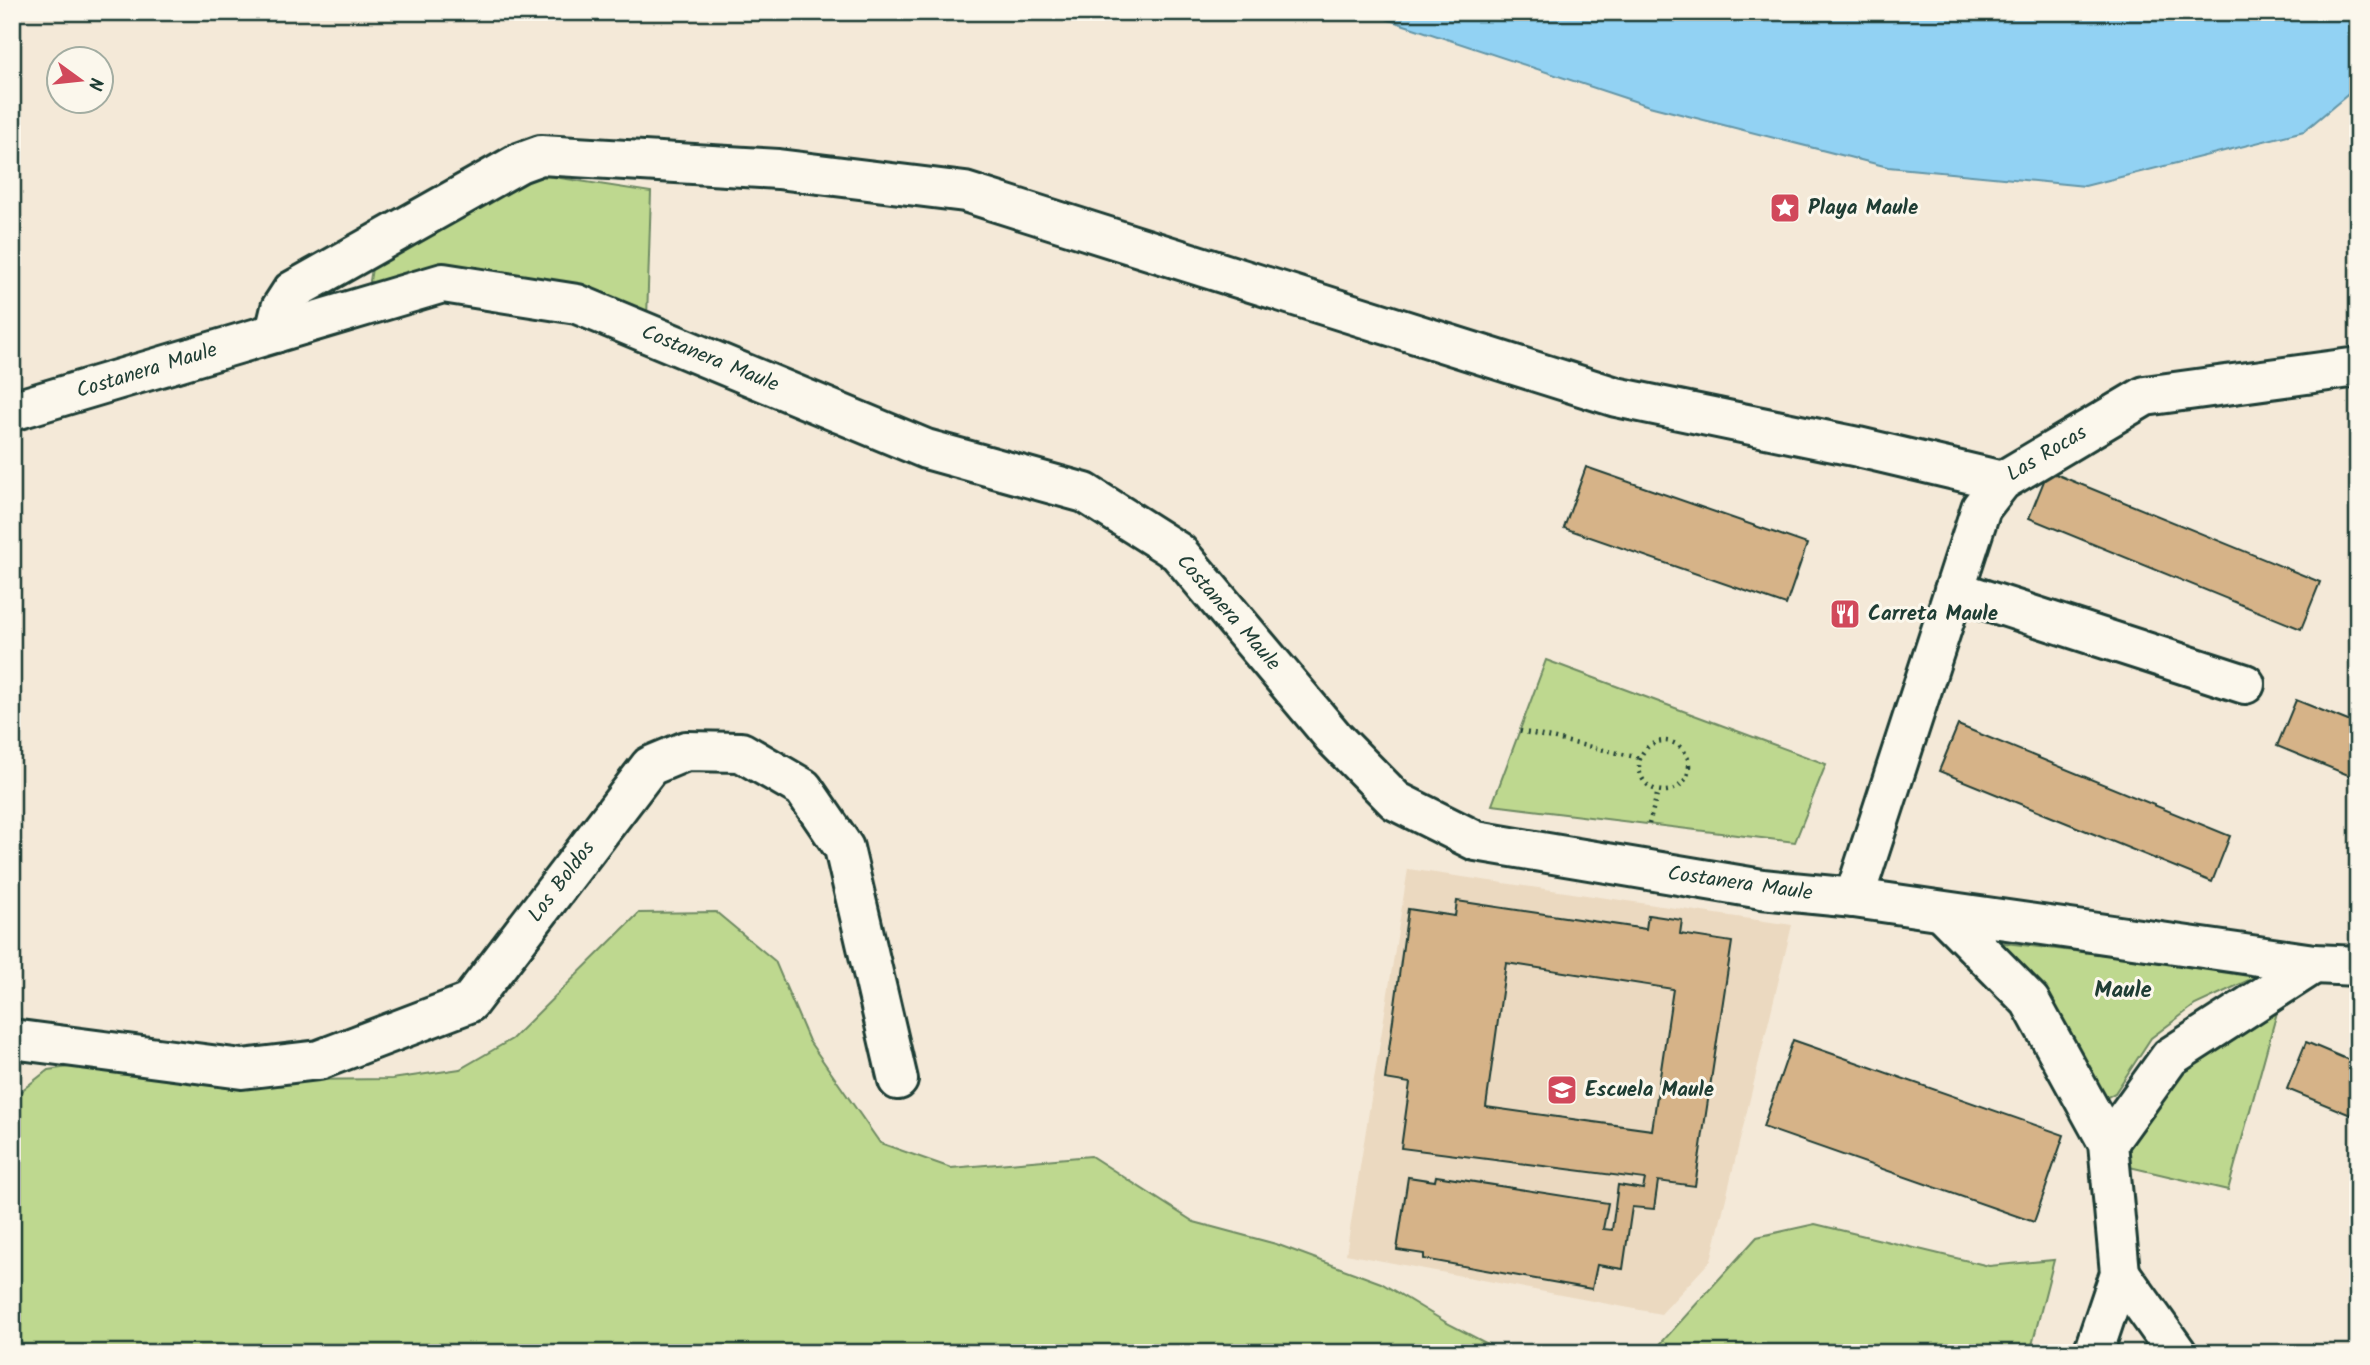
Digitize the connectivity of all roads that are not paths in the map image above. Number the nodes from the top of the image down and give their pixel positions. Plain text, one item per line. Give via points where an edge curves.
1 (275, 333) junction
2 (2358, 367) edge
3 (12, 411) edge
4 (2002, 481) junction
5 (1954, 590) junction
6 (2245, 684) dead end
7 (1854, 898) junction
8 (1941, 911) junction
9 (2314, 964) junction
10 (2358, 966) edge
11 (12, 1039) edge
12 (898, 1080) dead end
13 (2108, 1143) junction
14 (2120, 1273) junction
15 (2093, 1353) edge
16 (2177, 1353) edge

1 - 3 street, Costanera Maule
1 - 4 street via 281,308 292,291 519,163 541,155 778,169 965,192 1616,397
1 - 7 street, Costanera Maule via 443,283 577,304 926,449 1085,493 1178,552 1335,739 1396,801 1476,841 1762,890
2 - 4 street, Las Rocas via 2145,396
4 - 5 street, Las Rocas via 1981,508
5 - 6 street
5 - 7 street, Las Rocas
7 - 8 street, Costanera Maule
8 - 9 street, Costanera Maule
8 - 13 street via 2030,1000
9 - 10 street, Costanera Maule
9 - 13 street via 2170,1057
11 - 12 street, Los Boldos via 242,1069 319,1060 469,1003 650,766 686,751 741,752 803,788 844,848
13 - 14 street
14 - 15 street
14 - 16 street

